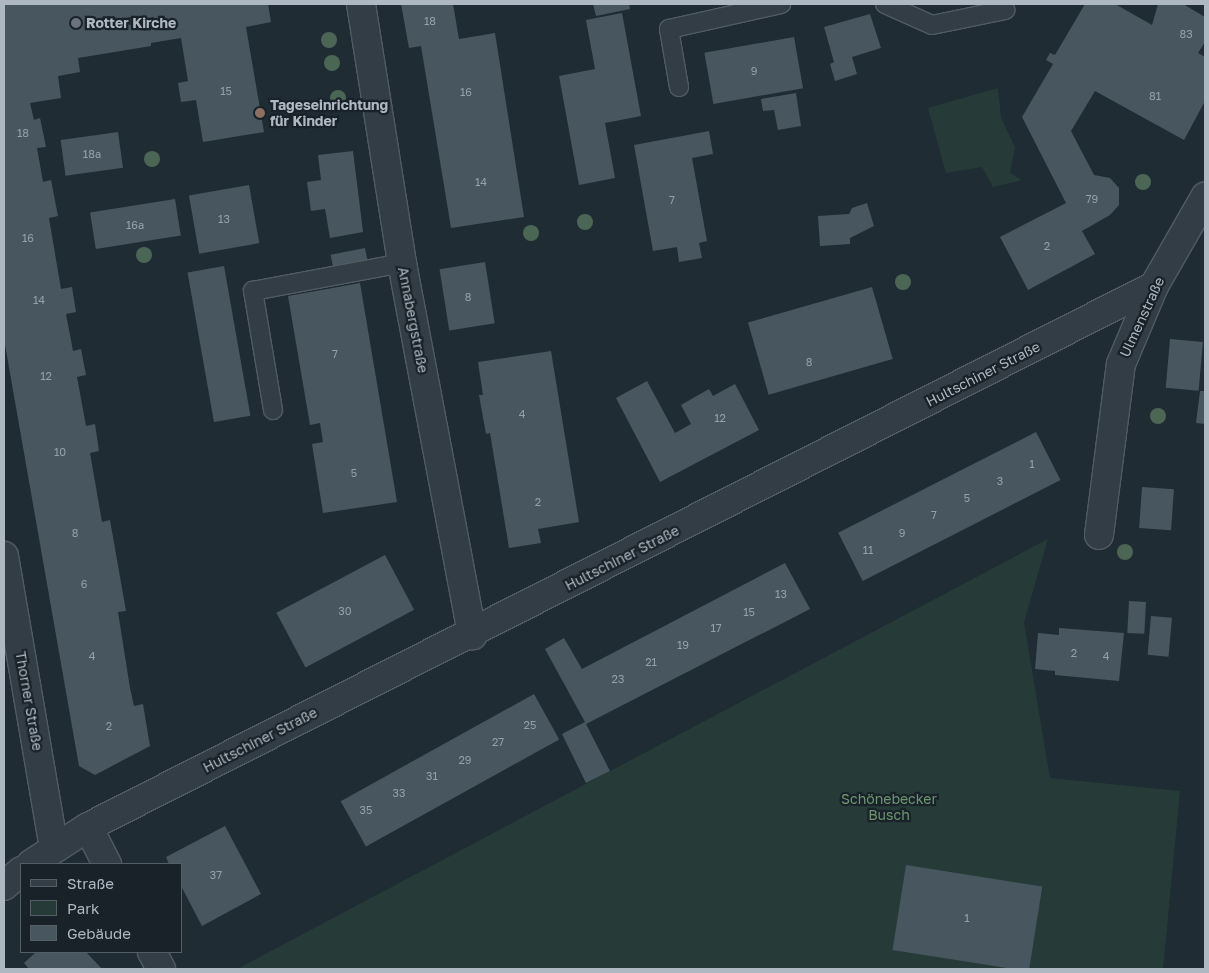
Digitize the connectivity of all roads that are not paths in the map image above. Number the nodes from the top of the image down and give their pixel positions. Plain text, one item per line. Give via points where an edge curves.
1 (361, 4) edge
2 (781, 4) edge
3 (884, 4) edge
4 (1005, 10) dead end
5 (679, 87) dead end
6 (1205, 197) edge
7 (402, 263) junction
8 (1154, 286) junction
9 (273, 410) dead end
10 (1099, 535) dead end
11 (4, 556) edge
12 (472, 635) junction
13 (88, 826) junction
14 (54, 847) junction
15 (32, 863) edge
16 (106, 863) edge
17 (20, 872) edge
18 (4, 886) edge
19 (153, 953) edge
20 (161, 969) edge

1 - 7 street, Annabergstraße
2 - 5 lane via 669,29
3 - 4 lane via 932,25
6 - 8 street, Ulmenstraße
7 - 9 lane via 253,291
7 - 12 street, Annabergstraße
8 - 10 street, Ulmenstraße via 1120,364
8 - 12 street, Hultschiner Straße
11 - 14 street, Thorner Straße
12 - 13 street, Hultschiner Straße
13 - 14 street, Hultschiner Straße
13 - 16 street
14 - 15 street, Hultschiner Straße
17 - 18 street
19 - 20 street

